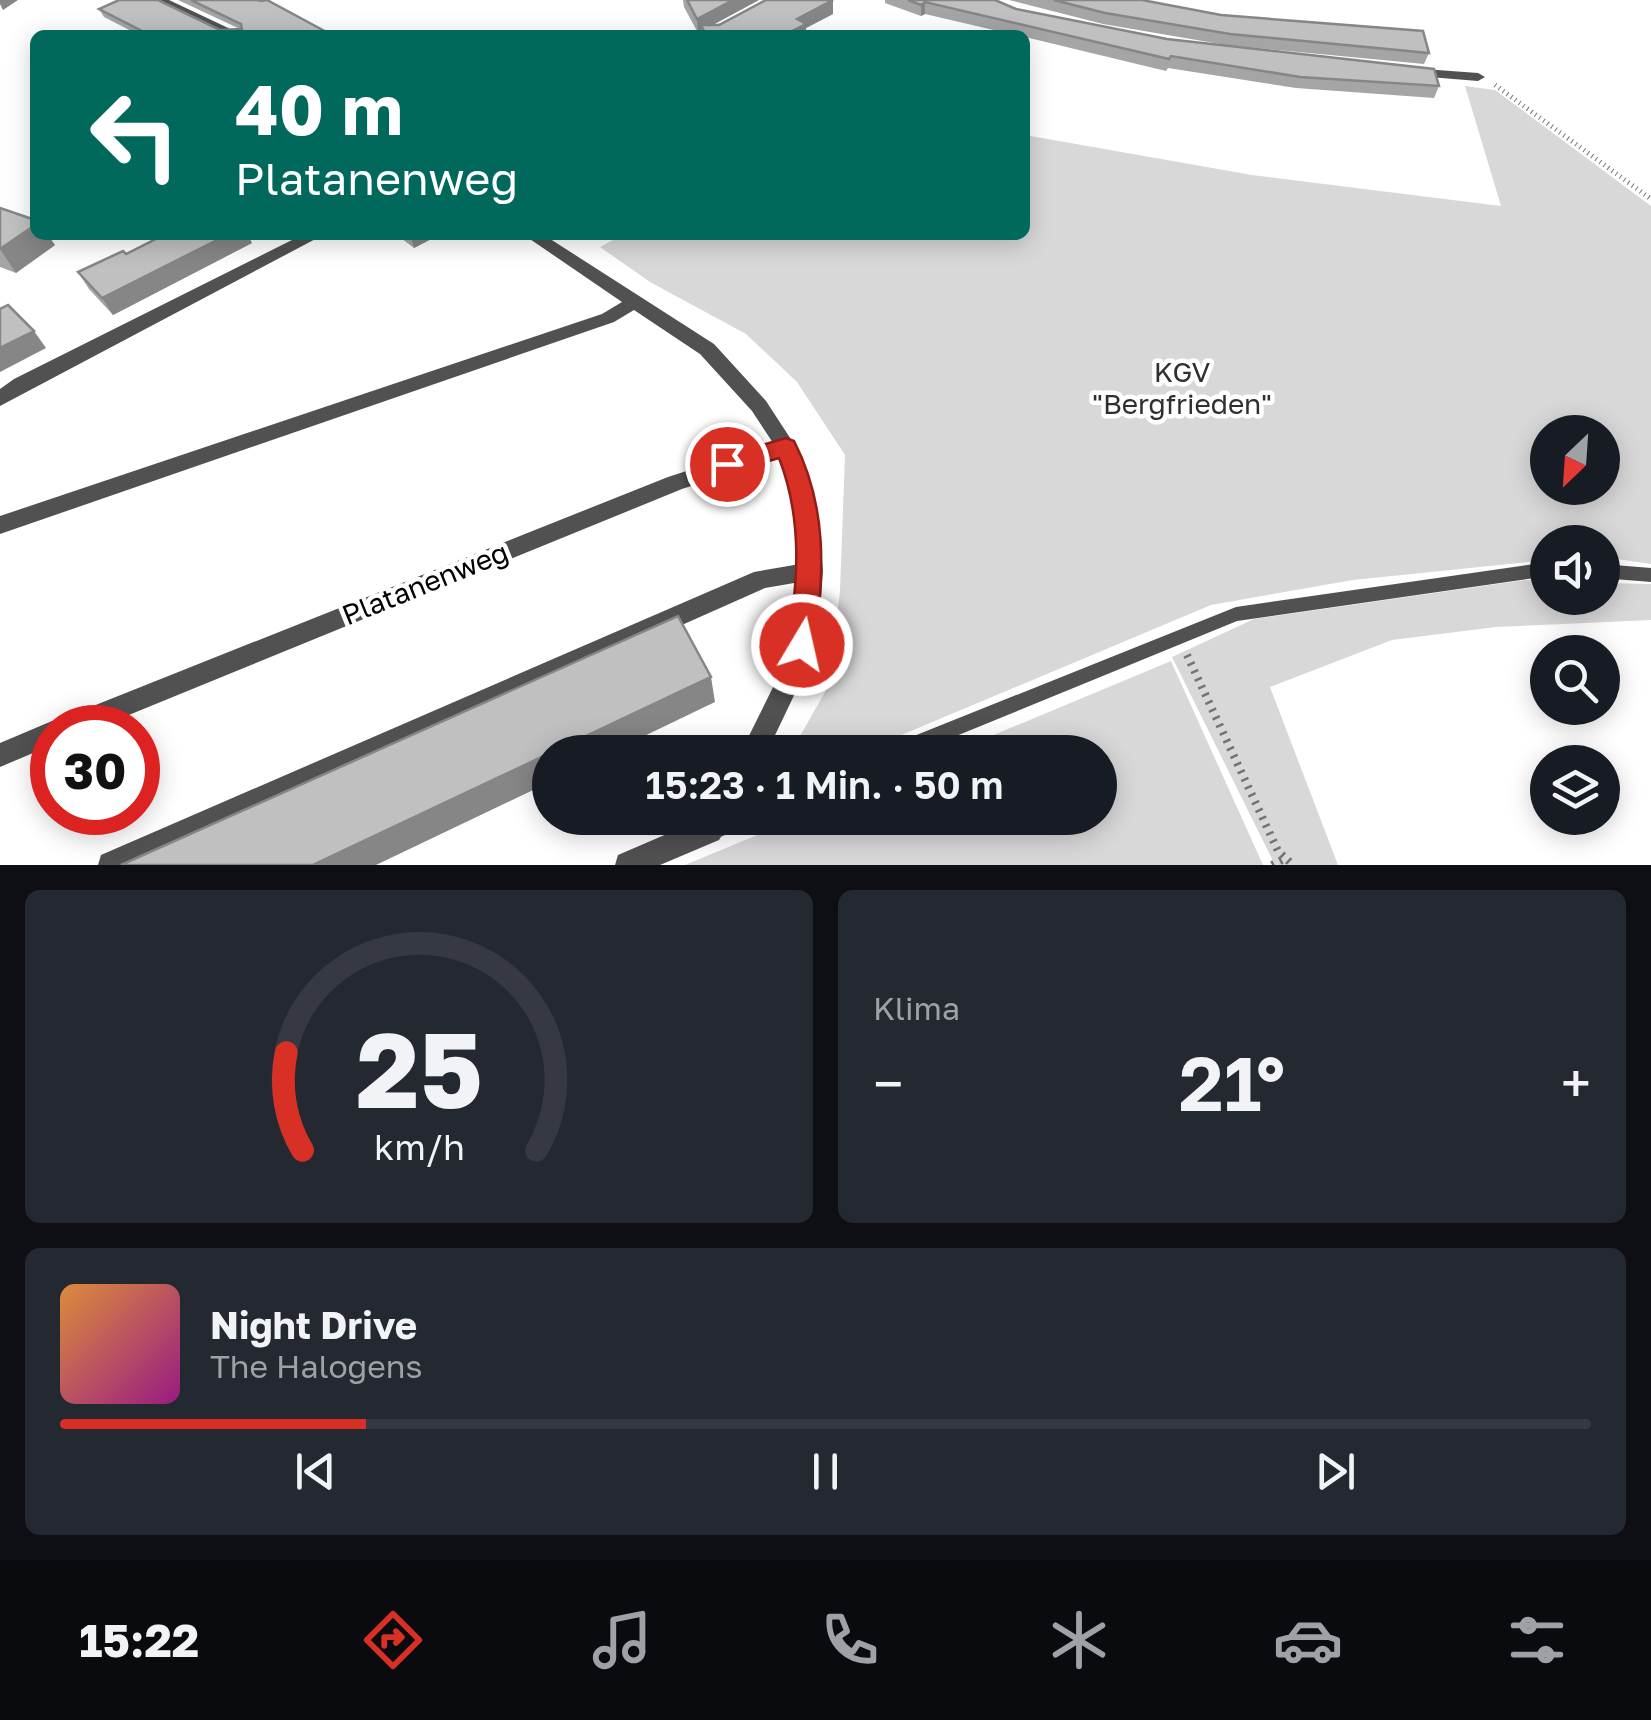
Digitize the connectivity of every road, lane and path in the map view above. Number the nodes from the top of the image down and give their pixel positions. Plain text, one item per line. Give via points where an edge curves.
1 (158, 0) edge
2 (225, 30) edge
3 (1399, 71) edge
4 (1478, 77) joint
5 (1651, 199) edge
6 (305, 240) edge
7 (539, 240) edge
8 (633, 303) junction
9 (0, 399) edge
10 (786, 447) junction
11 (0, 525) edge
12 (812, 571) junction
13 (1530, 572) edge
14 (1620, 572) edge
15 (1651, 575) edge
16 (1178, 636) junction
17 (124, 705) edge
18 (762, 735) edge
19 (937, 735) edge
20 (30, 742) edge
21 (0, 754) edge
22 (692, 835) edge
23 (1289, 861) edge
24 (111, 865) edge
25 (628, 865) edge
26 (1272, 865) edge

1 - 2 street
3 - 4 street
4 - 5 path via 1507,91
6 - 9 street
7 - 8 street
8 - 10 street via 707,349
8 - 11 street via 608,318
10 - 12 street via 807,515
10 - 17 street, Platanenweg via 674,482
12 - 18 street via 797,664
12 - 24 street via 762,580
13 - 16 lane via 1236,614
14 - 15 lane
16 - 19 lane
16 - 23 path via 1278,851
20 - 21 street
22 - 25 street
23 - 26 path

